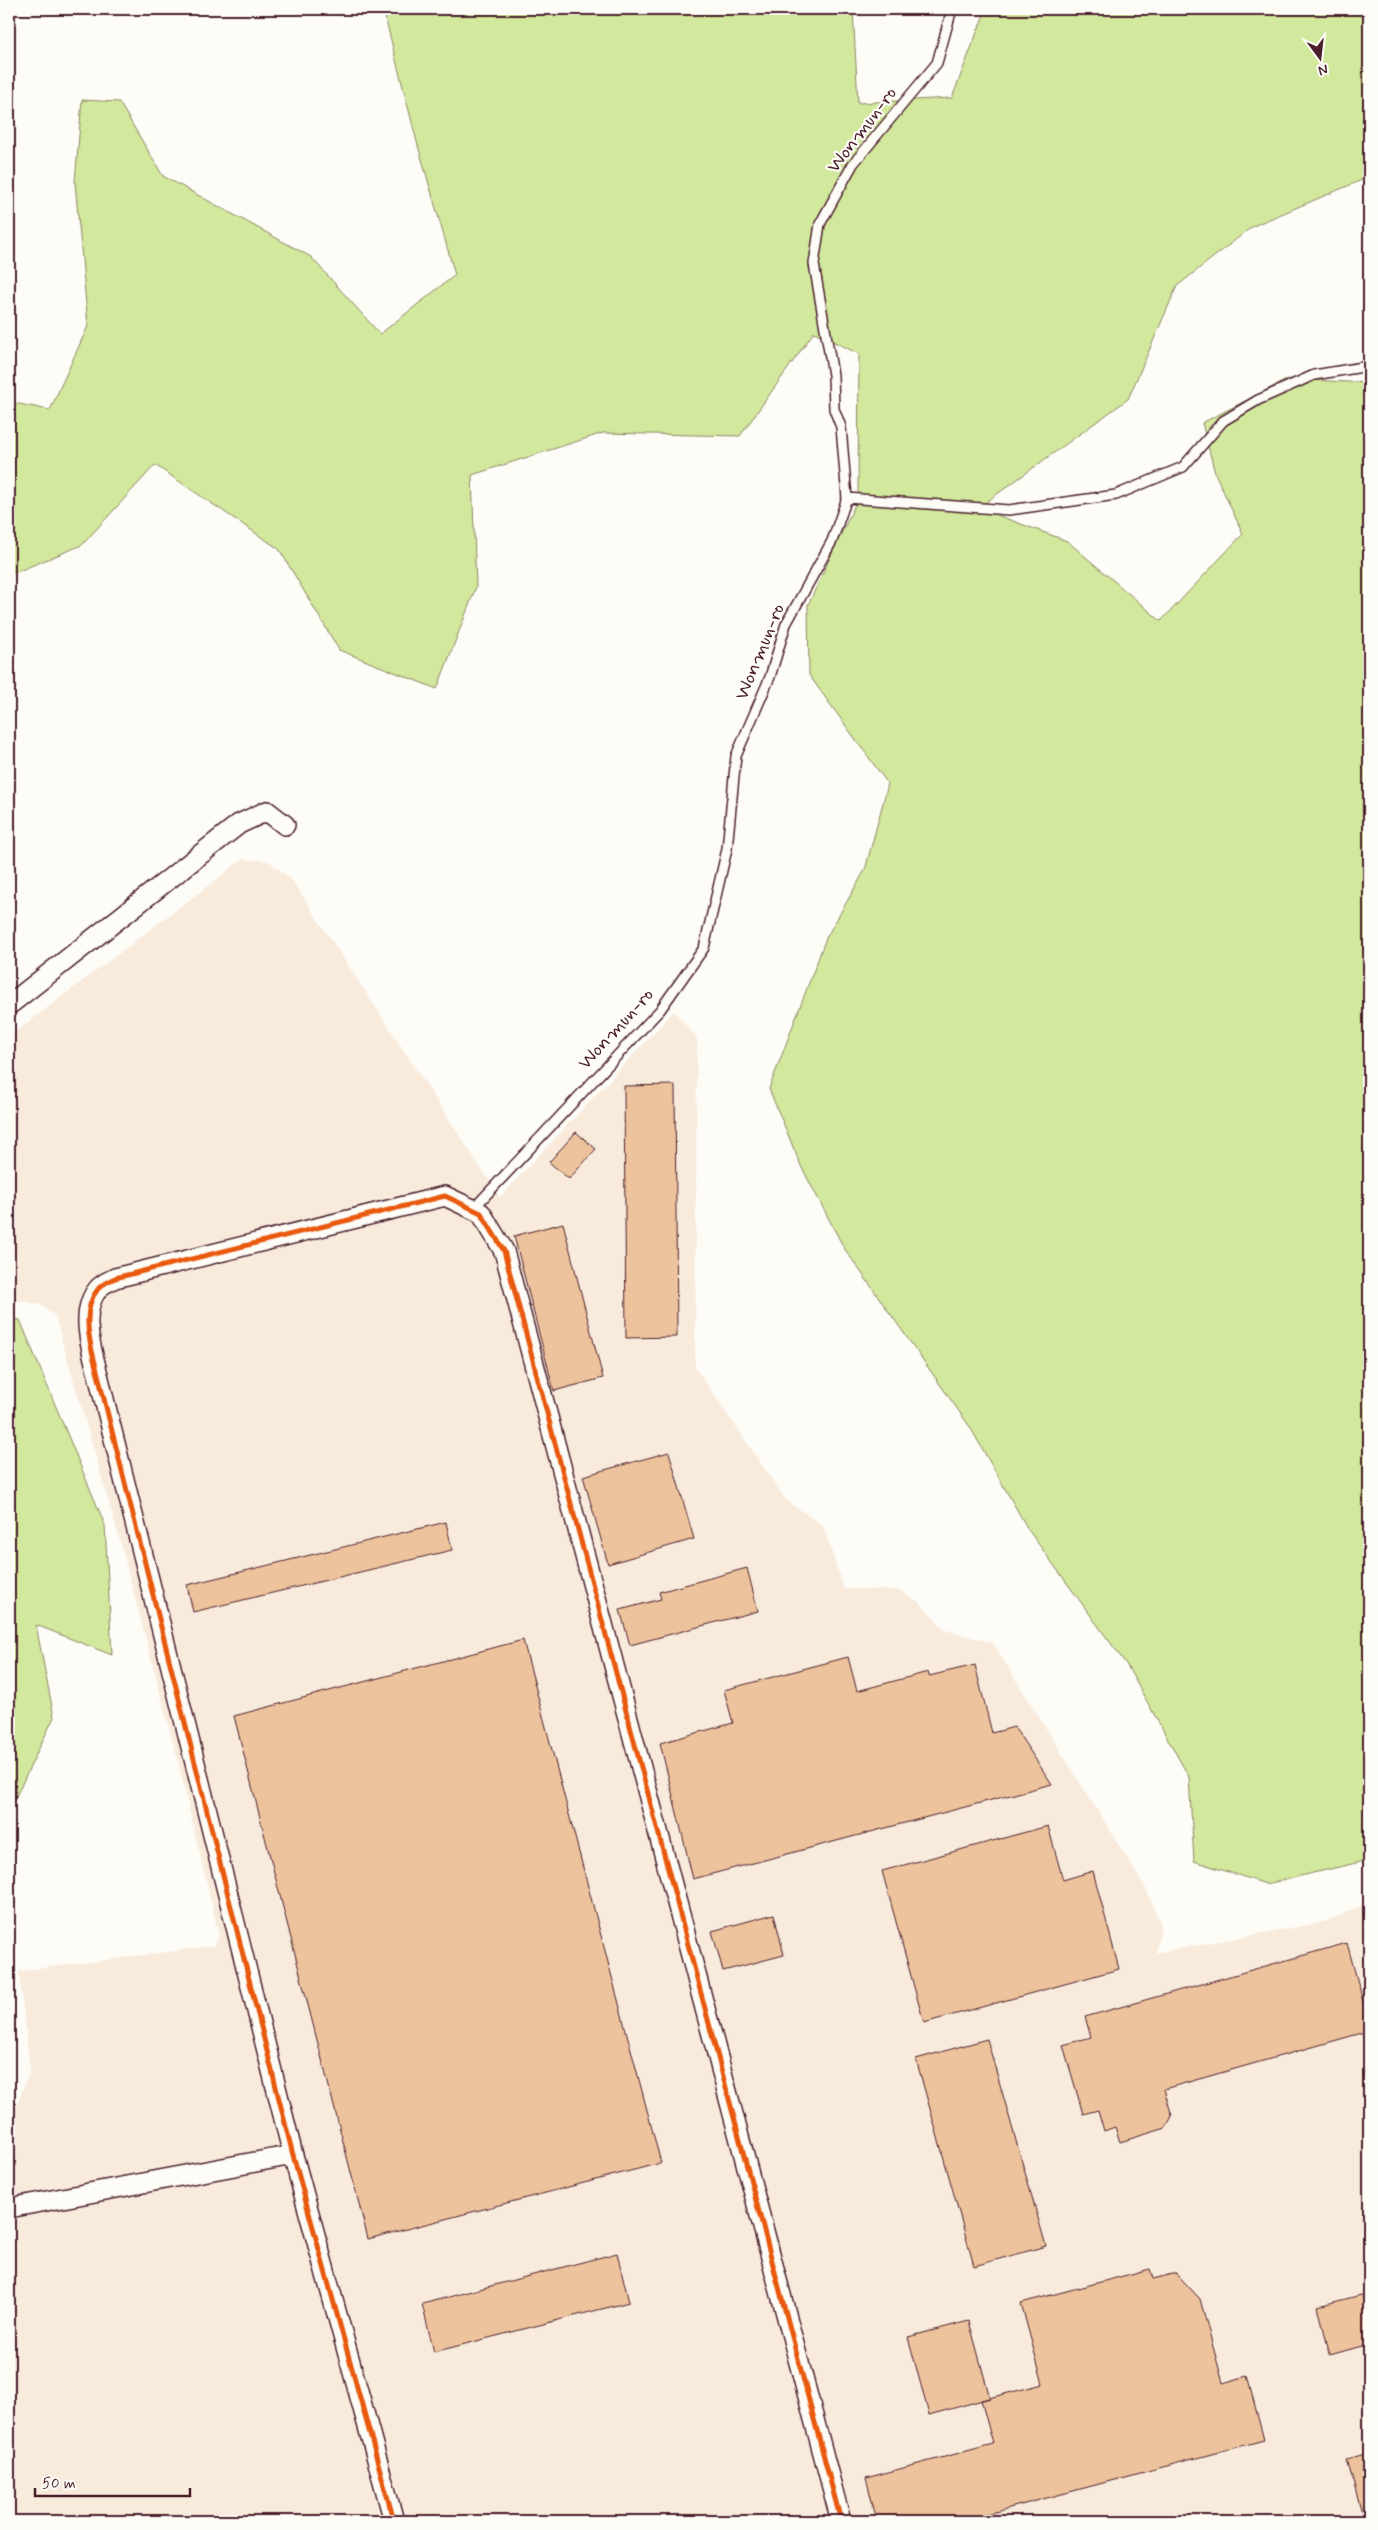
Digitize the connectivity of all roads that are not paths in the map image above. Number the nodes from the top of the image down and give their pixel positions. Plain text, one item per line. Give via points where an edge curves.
1 (952, 9) edge
2 (1369, 361) edge
3 (1369, 366) edge
4 (1356, 370) junction
5 (847, 498) junction
6 (285, 825) dead end
7 (9, 1005) edge
8 (473, 1209) junction
9 (293, 2155) junction
10 (9, 2208) edge
11 (394, 2521) edge
12 (841, 2521) edge

1 - 5 lane, Wonmun-ro via 936,63 853,164 820,224 814,264 832,366 834,409 841,428
2 - 4 lane
3 - 4 lane
4 - 5 lane via 1314,375 1258,400 1222,421 1183,467 1116,494 1009,510
5 - 8 lane, Wonmun-ro via 832,541 786,624 770,677 736,756 727,849 704,948 660,1010
6 - 7 street via 267,811 240,824
8 - 9 street via 445,1196 138,1271 114,1278 99,1288 89,1304 87,1320 102,1391
8 - 12 street via 481,1213 504,1251
9 - 10 street
9 - 11 street

